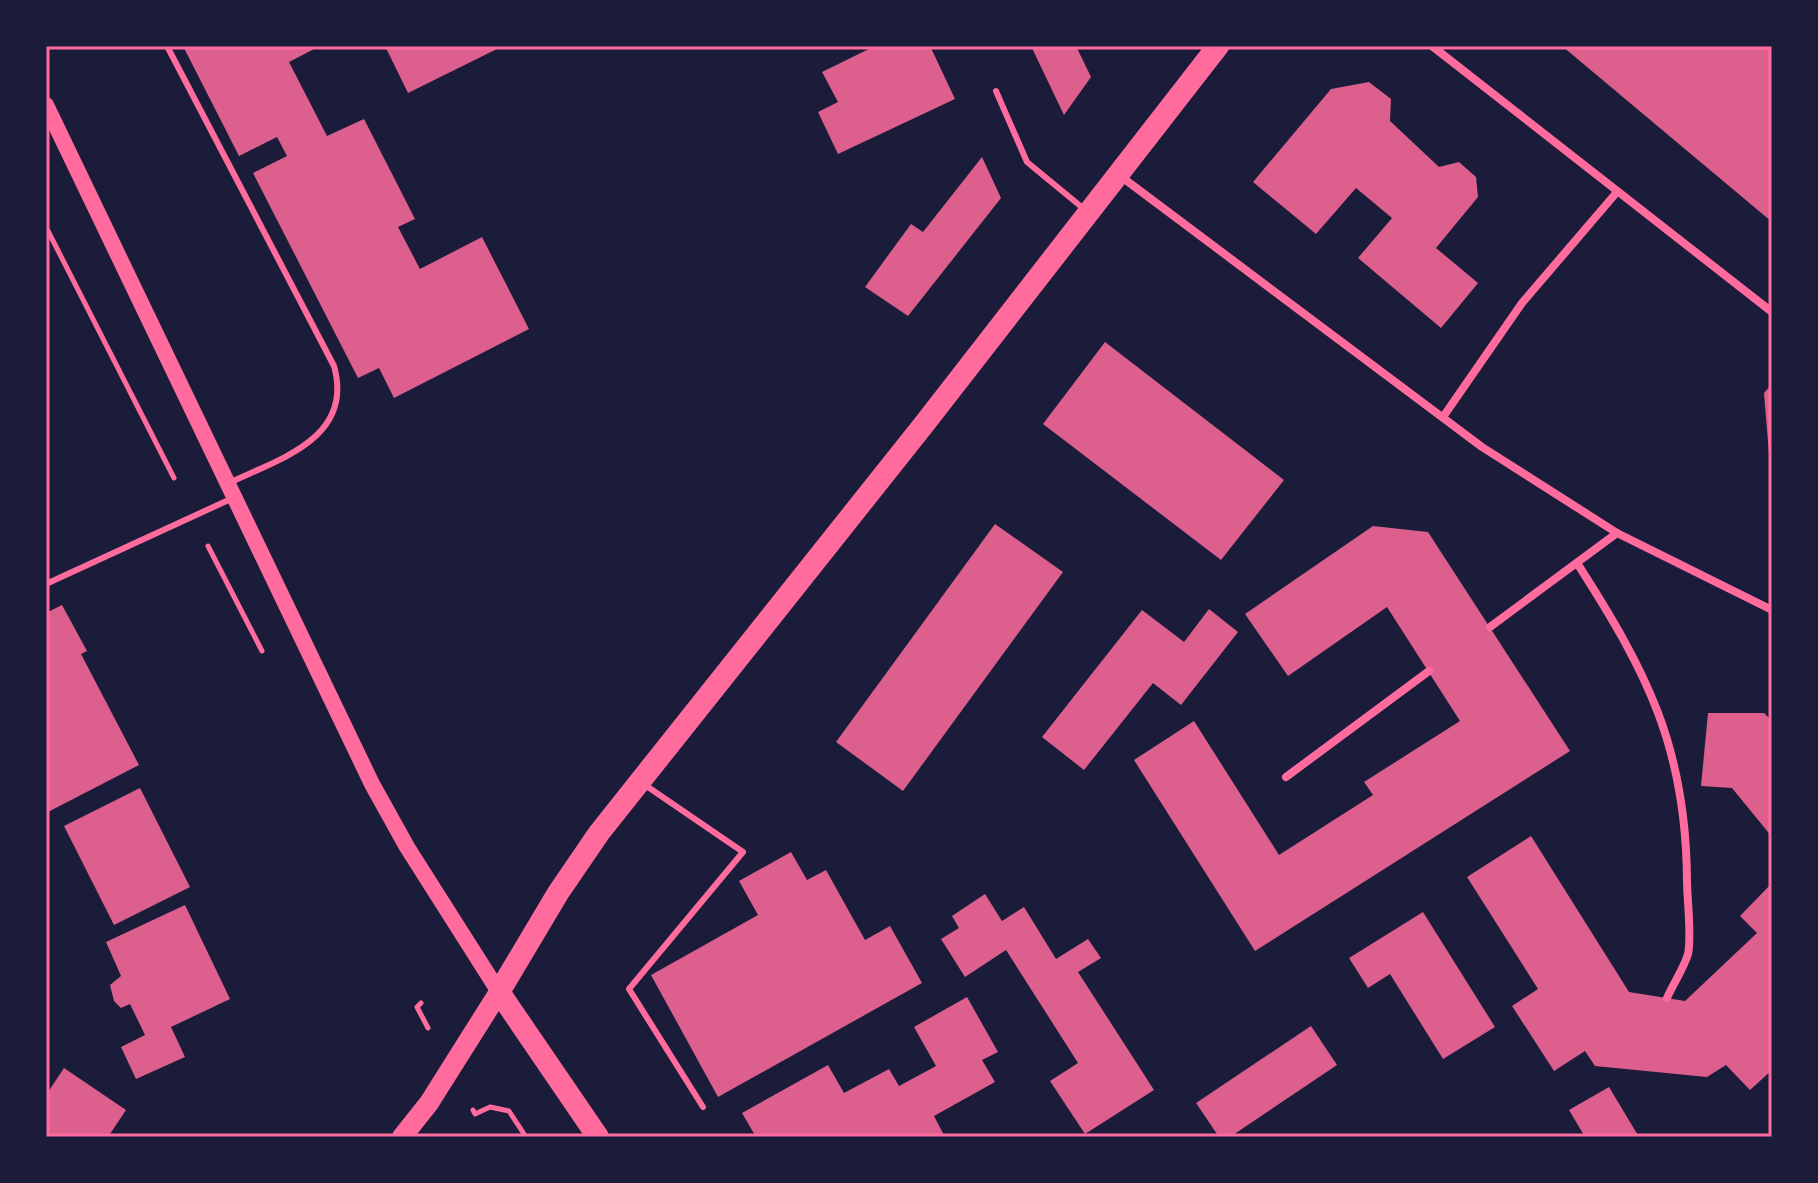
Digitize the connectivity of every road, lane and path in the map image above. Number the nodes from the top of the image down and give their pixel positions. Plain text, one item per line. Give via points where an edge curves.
1 (167, 46) edge
2 (1218, 46) edge
3 (1432, 46) edge
4 (996, 91) dead end
5 (46, 105) edge
6 (1119, 175) junction
7 (1617, 192) junction
8 (1090, 213) junction
9 (46, 227) edge
10 (1772, 312) edge
11 (1443, 417) junction
12 (174, 478) dead end
13 (230, 491) junction
14 (1617, 533) junction
15 (1577, 563) junction
16 (46, 584) edge
17 (1772, 610) edge
18 (1490, 627) dead end
19 (1429, 671) dead end
20 (1286, 777) dead end
21 (640, 781) junction
22 (499, 992) junction
23 (1667, 998) dead end
24 (421, 1003) dead end
25 (424, 1019) dead end
26 (703, 1107) dead end
27 (475, 1114) dead end
28 (402, 1137) edge
29 (526, 1137) edge
30 (598, 1137) edge

1 - 13 lane via 338,381 339,399 315,437
2 - 6 highway
3 - 7 street
4 - 8 lane via 1027,162
5 - 13 main road
6 - 8 highway
6 - 11 street
7 - 10 street
7 - 11 street via 1522,303
8 - 21 highway
9 - 12 path
11 - 14 street
13 - 16 lane
13 - 22 main road via 384,807
14 - 15 street
14 - 17 street
15 - 18 street
15 - 23 street via 1653,697 1680,787 1687,837 1688,953
19 - 20 street
21 - 22 highway via 558,893
21 - 26 lane via 743,852 629,989
22 - 28 main road
22 - 30 highway
24 - 25 path via 417,1007
27 - 29 path via 490,1107 509,1111

